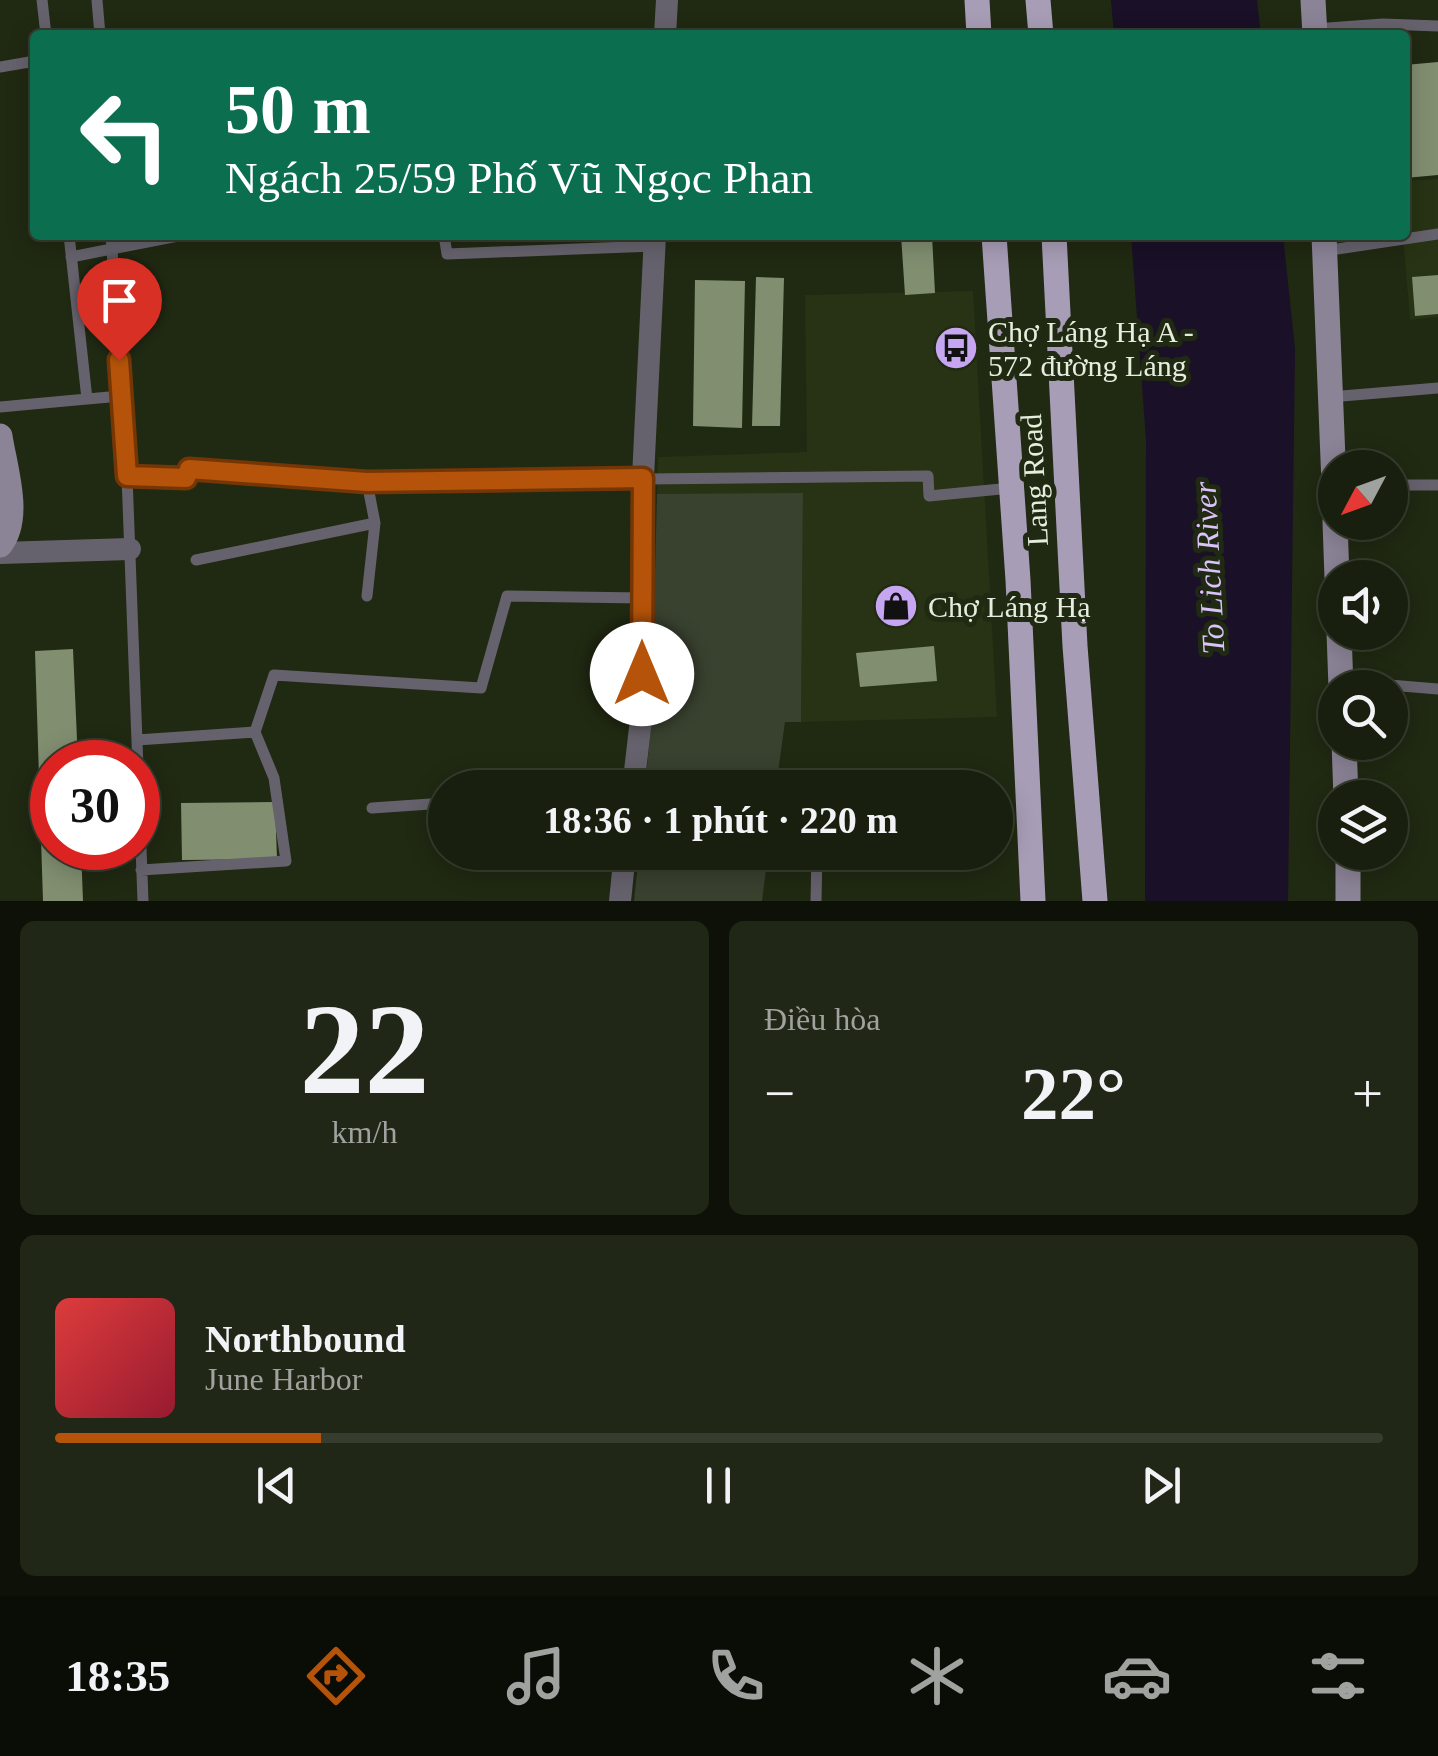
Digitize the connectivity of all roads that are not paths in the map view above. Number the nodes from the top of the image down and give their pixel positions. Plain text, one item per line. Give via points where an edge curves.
1 (42, 0) edge
2 (98, 0) edge
3 (667, 0) edge
4 (977, 0) edge
5 (1038, 0) edge
6 (1313, 0) edge
7 (1438, 26) edge
8 (45, 30) edge
9 (100, 30) edge
10 (665, 30) edge
11 (980, 30) edge
12 (1041, 30) edge
13 (1315, 30) edge
14 (1332, 30) edge
15 (30, 62) edge
16 (0, 67) edge
17 (1438, 234) edge
18 (1410, 236) edge
19 (69, 240) edge
20 (112, 240) edge
21 (157, 240) edge
22 (445, 240) edge
23 (994, 240) edge
24 (1054, 240) edge
25 (1362, 240) edge
26 (654, 241) edge
27 (1324, 243) edge
28 (112, 249) junction
29 (71, 257) junction
30 (1438, 388) edge
31 (121, 396) junction
32 (1330, 397) junction
33 (87, 399) junction
34 (0, 407) edge
35 (0, 436) edge
36 (1333, 450) edge
37 (127, 476) junction
38 (643, 478) junction
39 (367, 482) junction
40 (1408, 485) edge
41 (1438, 486) edge
42 (1012, 488) junction
43 (375, 524) junction
44 (0, 549) edge
45 (130, 549) junction
46 (196, 560) dead end
47 (367, 596) dead end
48 (642, 598) junction
49 (1408, 688) edge
50 (1438, 690) edge
51 (255, 732) junction
52 (137, 740) joint
53 (635, 770) edge
54 (428, 804) edge
55 (372, 808) dead end
56 (160, 869) edge
57 (142, 870) edge
58 (623, 870) edge
59 (817, 870) edge
60 (1348, 870) edge
61 (143, 901) edge
62 (620, 901) edge
63 (816, 901) edge
64 (1032, 901) edge
65 (1094, 901) edge
66 (1348, 901) edge

1 - 8 lane
2 - 9 lane
3 - 10 street
4 - 11 main road
5 - 12 main road
6 - 13 main road
7 - 14 lane
15 - 16 lane
17 - 18 lane
19 - 29 lane
20 - 28 lane
21 - 28 lane
22 - 26 lane via 447,254
23 - 42 main road, Lang Road
24 - 65 main road, Lang Road
25 - 27 lane
26 - 38 street
27 - 32 main road
28 - 29 lane
28 - 31 lane
29 - 33 lane
30 - 32 lane
31 - 33 lane
31 - 37 lane
32 - 36 main road
33 - 34 lane
35 - 44 main road via 11,512
37 - 39 lane via 186,478 189,469
37 - 45 lane
38 - 39 lane
38 - 42 lane via 928,476 929,496
38 - 48 street
39 - 43 lane
40 - 41 lane
42 - 64 main road, Lang Road
43 - 46 lane
43 - 47 lane
44 - 45 street
45 - 52 lane
48 - 51 lane via 507,596 481,688 274,675
48 - 53 street
49 - 50 lane
51 - 52 lane
51 - 56 lane via 274,778 286,862
54 - 55 lane
57 - 61 lane
58 - 62 street
59 - 63 lane
60 - 66 main road

